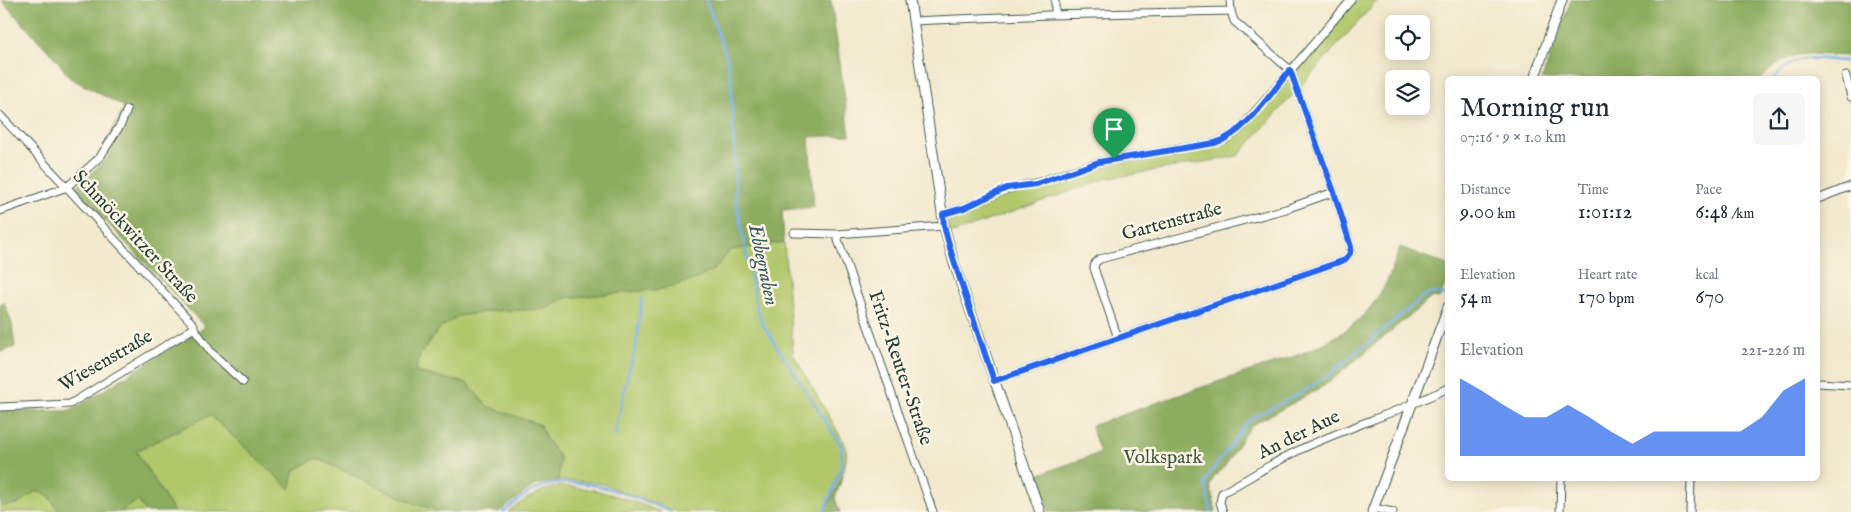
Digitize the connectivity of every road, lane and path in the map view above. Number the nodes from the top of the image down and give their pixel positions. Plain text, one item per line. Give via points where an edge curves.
1 (910, 0) edge
2 (1055, 0) edge
3 (1230, 0) edge
4 (1351, 0) edge
5 (1562, 0) edge
6 (1230, 11) junction
7 (1055, 15) junction
8 (913, 21) junction
9 (1290, 70) junction
10 (1535, 76) edge
11 (1846, 76) dead end
12 (1851, 97) edge
13 (127, 110) dead end
14 (0, 115) edge
15 (1851, 186) edge
16 (67, 187) junction
17 (1334, 192) junction
18 (1820, 198) edge
19 (0, 211) edge
20 (943, 214) junction
21 (944, 226) junction
22 (794, 233) dead end
23 (838, 234) junction
24 (1445, 316) edge
25 (194, 328) junction
26 (1118, 338) junction
27 (994, 381) junction
28 (243, 382) dead end
29 (1820, 383) edge
30 (1851, 385) edge
31 (1445, 389) edge
32 (1412, 405) junction
33 (0, 407) edge
34 (1561, 481) edge
35 (1692, 481) edge
36 (1372, 510) edge
37 (933, 512) edge
38 (1040, 512) edge
39 (1222, 512) edge
40 (1393, 512) edge
41 (1560, 512) edge
42 (1690, 512) edge

1 - 8 street
2 - 7 street
3 - 6 street
4 - 9 street
5 - 10 street
6 - 7 street
6 - 9 street via 1240,27
7 - 8 street
8 - 20 street
9 - 17 street
9 - 20 street via 1242,126 1224,140 1099,162 1036,184 1007,188
11 - 12 street
13 - 16 street via 100,157
14 - 16 street, Schmöckwitzer Straße
15 - 18 street
16 - 19 street
16 - 25 street, Schmöckwitzer Straße via 194,324
17 - 26 street via 1351,247 1345,260
17 - 26 street, Gartenstraße via 1287,209 1100,259 1094,268
20 - 21 street
21 - 23 street
21 - 27 street
22 - 23 street
23 - 37 street, Fritz-Reuter-Straße
24 - 32 street
25 - 28 street, Schmöckwitzer Straße via 212,352
25 - 33 street, Wiesenstraße via 70,404
26 - 27 street
27 - 38 street
29 - 30 street
31 - 32 street
32 - 36 street
32 - 39 street, An der Aue via 1307,446 1222,493
34 - 41 street
35 - 42 street
36 - 40 street

